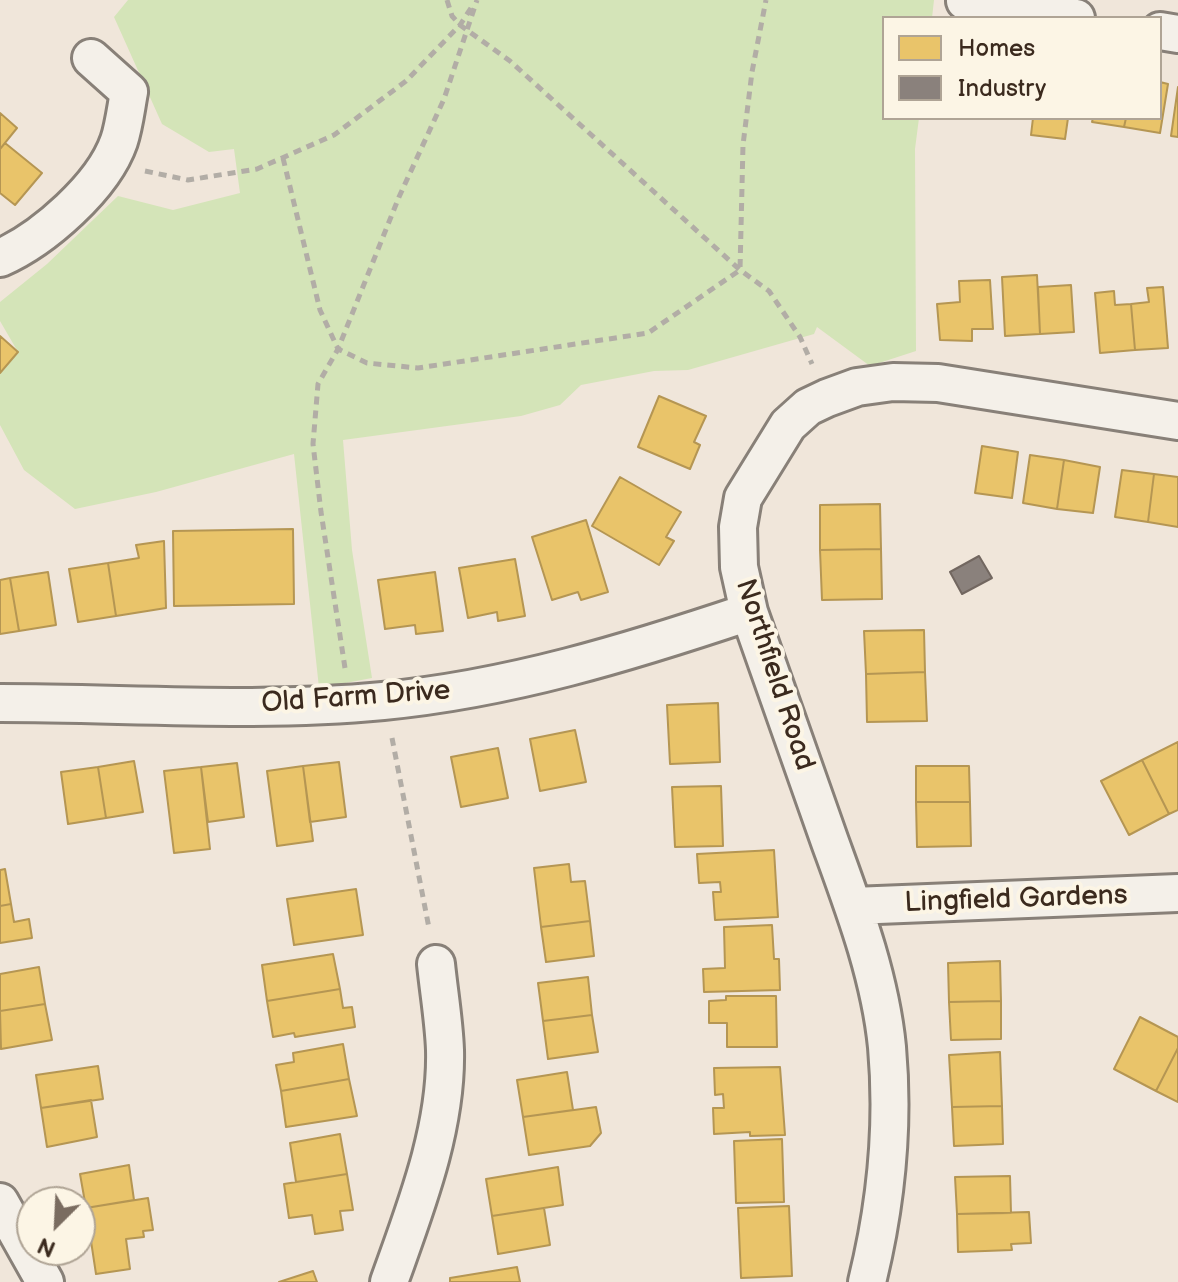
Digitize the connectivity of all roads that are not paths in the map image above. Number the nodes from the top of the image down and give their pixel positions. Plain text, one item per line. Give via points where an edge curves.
1 (965, 1) edge
2 (1063, 16) edge
3 (91, 58) dead end
4 (0, 258) edge
5 (1178, 421) edge
6 (749, 612) junction
7 (0, 703) edge
8 (1178, 893) edge
9 (853, 906) junction
10 (436, 964) road end
11 (0, 1202) edge
12 (45, 1282) edge
13 (389, 1282) edge
14 (867, 1282) edge

1 - 2 street
3 - 4 street via 129,92 110,161 80,201 45,233
5 - 6 street, Northfield Road via 938,383 881,383 827,398 788,425 743,498 739,567
6 - 7 street, Old Farm Drive via 560,670 368,702
6 - 9 street, Northfield Road
8 - 9 street, Lingfield Gardens
9 - 14 street, Northfield Road via 887,1046 888,1162
10 - 13 street via 445,1051 439,1109
11 - 12 street

